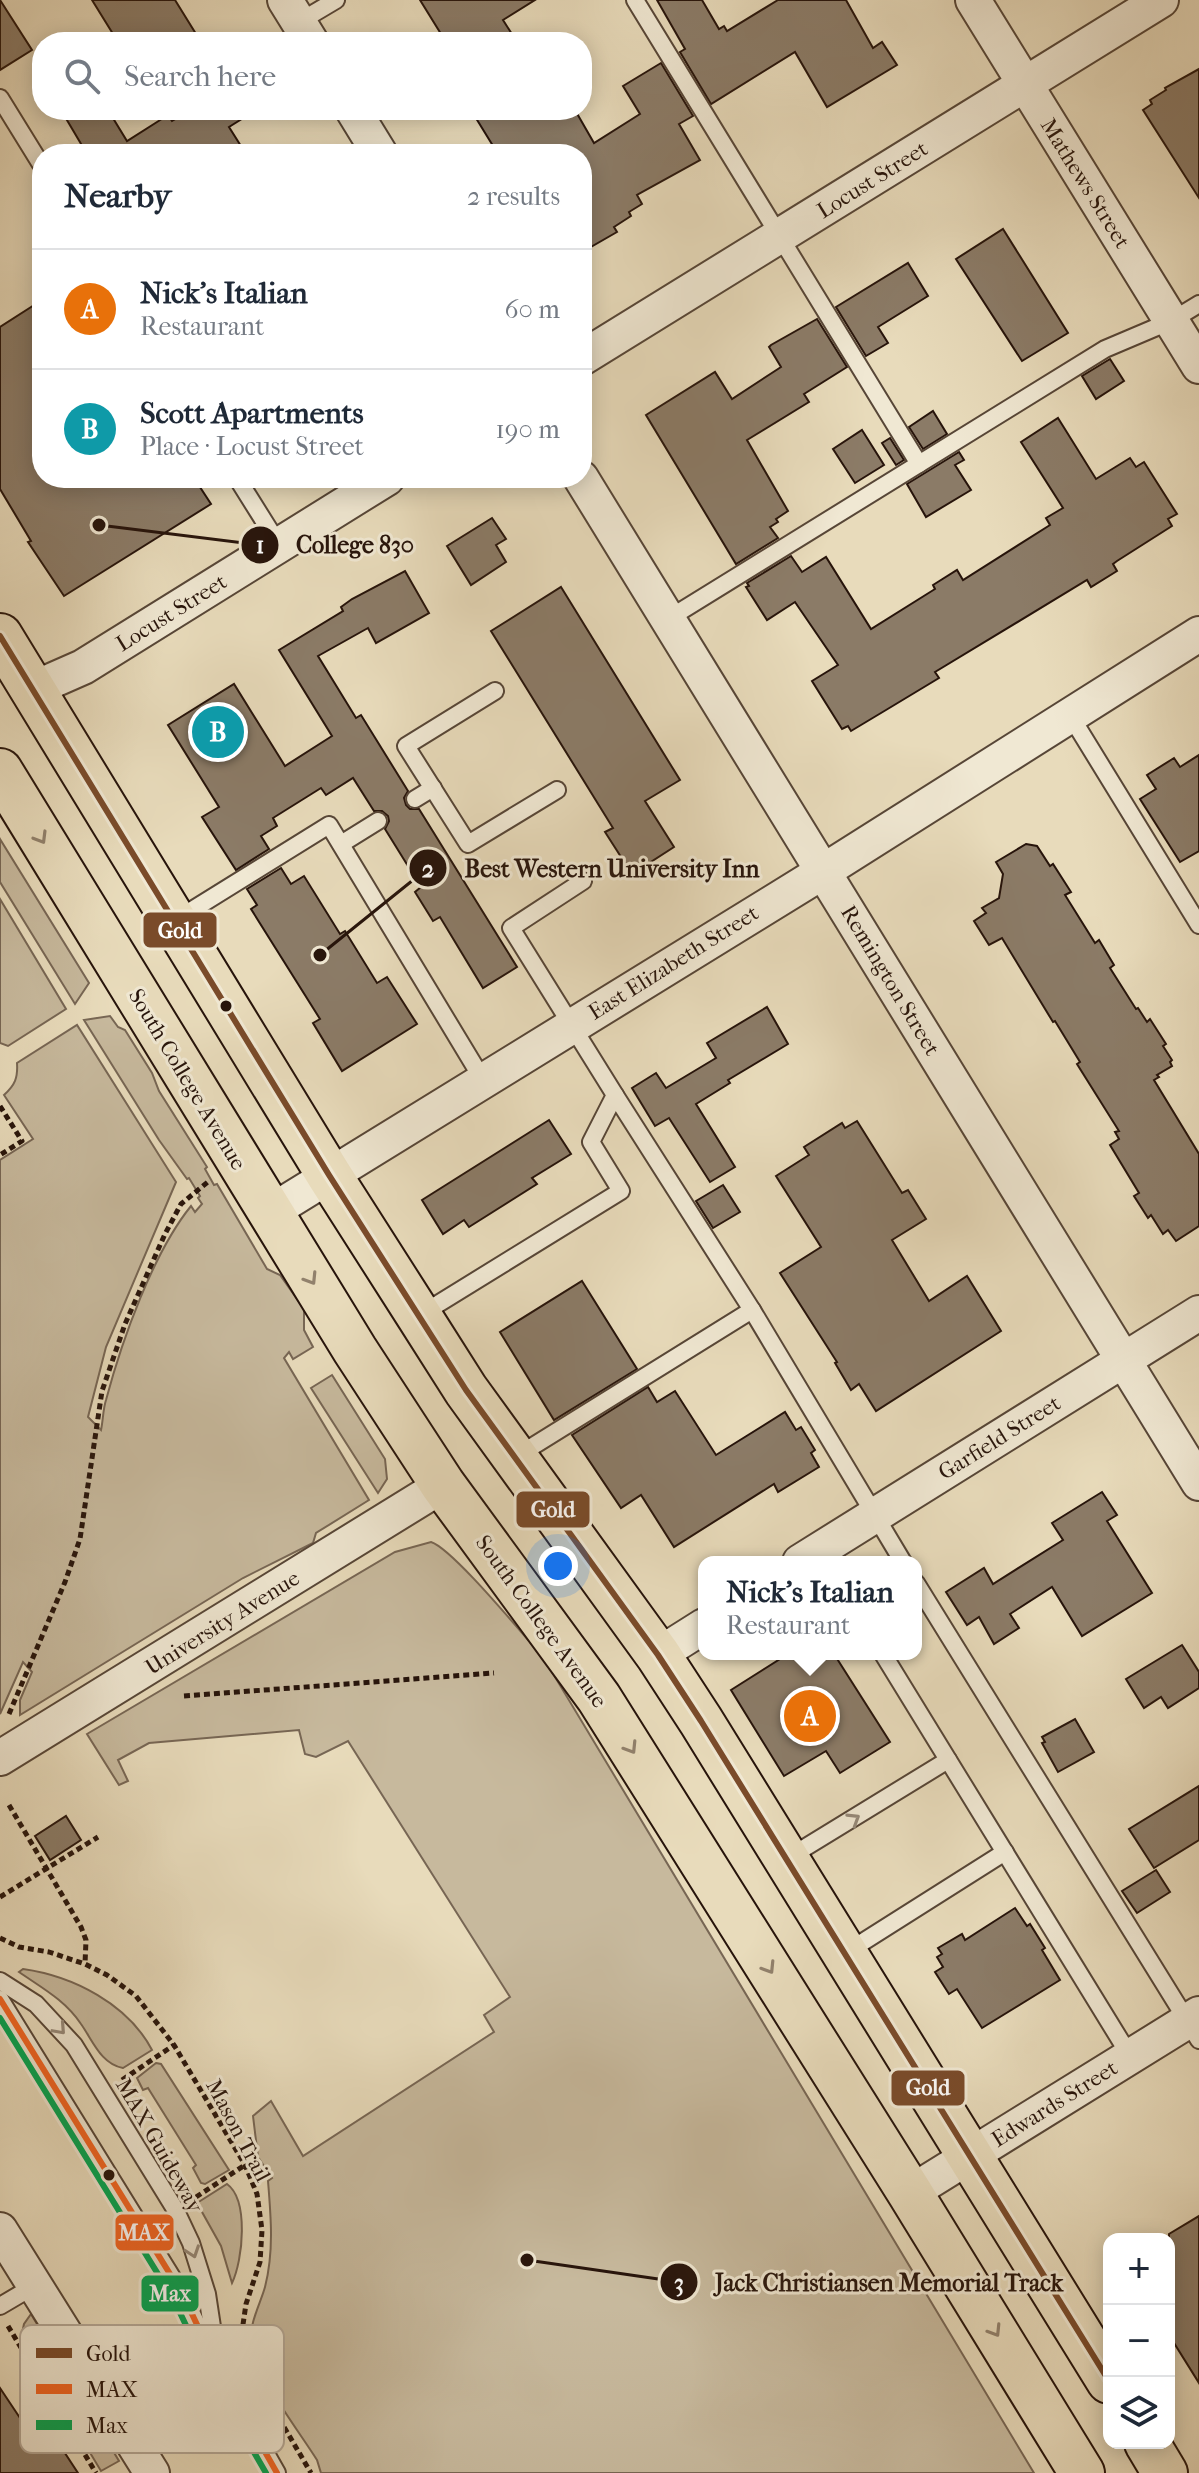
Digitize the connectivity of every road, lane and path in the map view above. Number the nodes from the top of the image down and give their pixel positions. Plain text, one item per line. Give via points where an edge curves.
1 (336, 0) edge
2 (635, 0) edge
3 (973, 0) edge
4 (1161, 0) edge
5 (298, 21) edge
6 (1025, 84) junction
7 (0, 98) edge
8 (359, 120) edge
9 (374, 144) edge
10 (32, 150) edge
11 (779, 236) junction
12 (1185, 312) edge
13 (592, 352) edge
14 (1199, 366) edge
15 (919, 464) junction
16 (243, 488) edge
17 (371, 488) edge
18 (587, 488) edge
19 (279, 545) junction
20 (668, 619) junction
21 (1199, 634) edge
22 (0, 636) edge
23 (16, 686) edge
24 (495, 691) dead end
25 (1070, 715) junction
26 (0, 771) edge
27 (433, 788) junction
28 (557, 790) dead end
29 (415, 799) dead end
30 (378, 821) dead end
31 (341, 844) junction
32 (824, 871) junction
33 (583, 881) dead end
34 (175, 921) junction
35 (1199, 925) edge
36 (572, 1025) junction
37 (483, 1080) junction
38 (615, 1095) junction
39 (0, 1106) edge
40 (0, 1155) edge
41 (219, 1174) dead end
42 (329, 1175) junction
43 (269, 1213) junction
44 (752, 1310) junction
45 (1199, 1313) edge
46 (419, 1316) junction
47 (1123, 1360) junction
48 (515, 1457) junction
49 (1199, 1483) edge
50 (443, 1485) junction
51 (874, 1515) junction
52 (818, 1556) edge
53 (899, 1556) edge
54 (922, 1593) edge
55 (698, 1630) edge
56 (658, 1655) junction
57 (887, 1660) edge
58 (494, 1673) dead end
59 (184, 1696) dead end
60 (8, 1719) dead end
61 (0, 1758) edge
62 (948, 1760) junction
63 (9, 1805) dead end
64 (98, 1837) dead end
65 (1005, 1852) junction
66 (787, 1859) junction
67 (46, 1869) junction
68 (0, 1897) edge
69 (0, 1938) edge
70 (846, 1953) junction
71 (85, 1964) junction
72 (0, 1981) edge
73 (0, 1999) edge
74 (1195, 2025) edge
75 (174, 2045) junction
76 (1130, 2056) junction
77 (111, 2086) dead end
78 (971, 2155) junction
79 (245, 2165) junction
80 (910, 2193) junction
81 (190, 2201) dead end
82 (0, 2230) edge
83 (34, 2286) junction
84 (0, 2306) edge
85 (7, 2325) dead end
86 (59, 2325) edge
87 (197, 2325) edge
88 (212, 2325) edge
89 (241, 2325) edge
90 (20, 2347) edge
91 (1107, 2377) edge
92 (284, 2426) edge
93 (1151, 2449) edge
94 (84, 2453) edge
95 (139, 2453) edge
96 (266, 2453) edge
97 (96, 2473) edge
98 (152, 2473) edge
99 (277, 2473) edge
100 (311, 2473) edge
101 (1082, 2473) edge
102 (1165, 2473) edge

1 - 5 lane
2 - 11 lane
3 - 6 street, Mathews Street
4 - 6 street, Locust Street
6 - 11 street, Locust Street
6 - 12 street, Mathews Street
7 - 10 lane
8 - 9 street
11 - 13 street, Locust Street
11 - 15 lane
12 - 14 street, Mathews Street
12 - 15 lane via 1105,349
15 - 20 lane
16 - 19 lane
17 - 19 street, Locust Street
18 - 20 street, Remington Street
19 - 23 street, Locust Street via 83,667
20 - 32 street, Remington Street
21 - 25 street, East Elizabeth Street
22 - 23 highway
23 - 34 highway
24 - 27 lane via 406,746
25 - 32 street, East Elizabeth Street
25 - 35 lane
26 -> 43 highway, South College Avenue
27 - 28 lane via 468,844
27 - 29 lane
30 - 31 lane
31 - 34 lane via 329,825
31 - 37 lane
32 - 36 street, East Elizabeth Street
32 - 47 street, Remington Street
33 - 36 lane via 511,928
34 - 42 highway
36 - 37 street, East Elizabeth Street
36 - 38 lane
37 - 42 street, East Elizabeth Street
38 - 44 lane
38 - 46 lane via 591,1142 621,1191
39 - 40 path via 22,1141
41 - 60 path via 181,1204 125,1324 102,1391 80,1539
42 - 43 street, East Elizabeth Street
42 - 46 highway
43 -> 50 highway, South College Avenue
44 - 48 lane
44 - 51 lane
45 - 47 street, Garfield Street
46 - 48 highway
47 - 49 street, Remington Street
47 - 51 street, Garfield Street
48 - 56 highway
50 - 61 street, University Avenue
50 -> 80 highway, South College Avenue via 599,1698
51 - 52 street, Garfield Street
51 - 53 lane
54 - 74 lane
55 - 56 street
56 - 66 highway
57 - 62 lane
58 - 59 path
62 - 65 lane
66 -> 62 lane
63 - 67 path
64 - 67 path
65 - 70 lane
65 - 76 lane
66 - 70 highway
67 - 68 path
67 - 71 path via 81,1927
69 - 71 path, Mason Trail
70 - 78 highway
71 - 75 path, Mason Trail via 136,1996
72 -> 88 lane, MAX Guideway via 36,2004 74,2045 175,2209 191,2243
73 - 87 lane, MAX Guideway
74 - 76 street, Edwards Street
75 - 77 path
75 - 79 path, Mason Trail
76 - 78 street, Edwards Street
78 - 80 street, Edwards Street
78 - 91 highway
79 - 81 path
79 - 89 path, Mason Trail via 257,2194 262,2230 260,2262
80 -> 101 highway, South College Avenue
82 - 83 street
83 - 84 lane
83 - 86 street
85 - 90 path
92 - 100 path, Mason Trail
93 - 102 highway
94 - 97 path
95 - 98 street
96 - 99 lane, MAX Guideway

